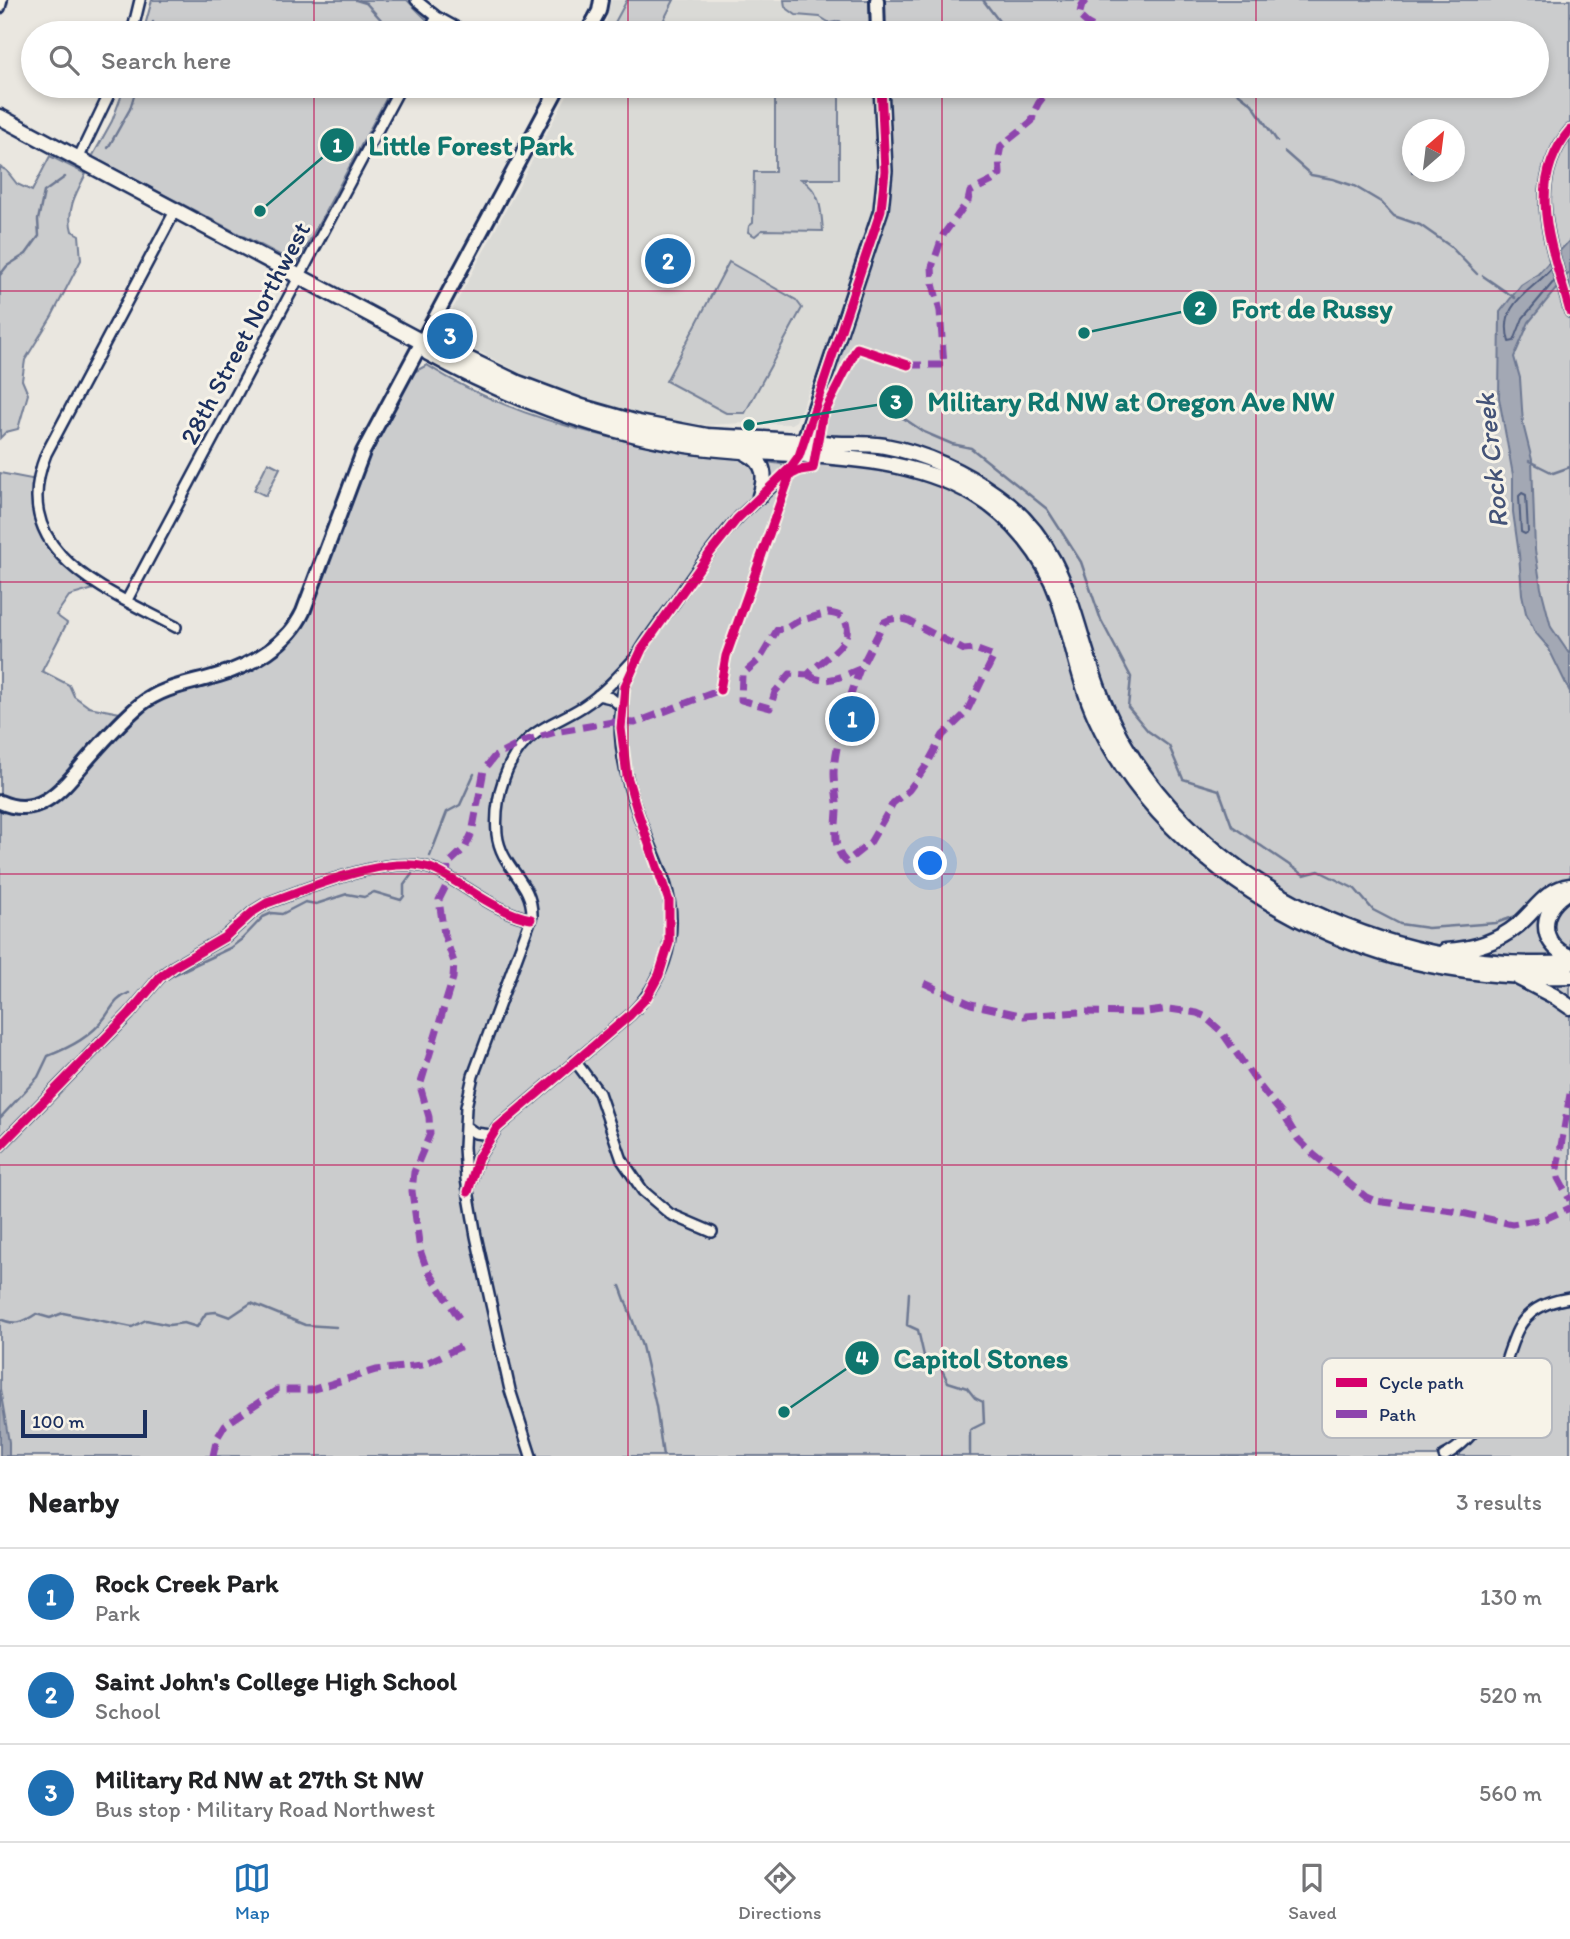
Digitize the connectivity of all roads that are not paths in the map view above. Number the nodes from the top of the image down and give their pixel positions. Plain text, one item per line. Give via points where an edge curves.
1 (2, 0) edge
2 (140, 0) edge
3 (416, 0) edge
4 (877, 0) edge
5 (601, 1) edge
6 (0, 8) edge
7 (437, 17) junction
8 (135, 21) edge
9 (435, 21) edge
10 (444, 21) edge
11 (592, 21) edge
12 (878, 21) edge
13 (107, 98) edge
14 (395, 98) edge
15 (553, 98) edge
16 (882, 98) edge
17 (0, 117) edge
18 (1570, 130) edge
19 (78, 159) junction
20 (175, 211) junction
21 (299, 277) junction
22 (1570, 312) edge
23 (422, 342) junction
24 (804, 441) junction
25 (746, 453) junction
26 (799, 456) junction
27 (760, 496) junction
28 (127, 600) junction
29 (176, 626) dead end
30 (638, 655) junction
31 (598, 695) junction
32 (621, 706) junction
33 (0, 802) edge
34 (1570, 886) edge
35 (1570, 891) edge
36 (531, 919) junction
37 (1429, 952) junction
38 (1570, 957) edge
39 (1570, 963) edge
40 (1501, 975) junction
41 (1570, 976) edge
42 (1570, 1007) edge
43 (575, 1061) junction
44 (465, 1126) junction
45 (491, 1135) junction
46 (0, 1146) edge
47 (468, 1192) junction
48 (712, 1232) dead end
49 (1570, 1298) edge
50 (1506, 1358) edge
51 (1469, 1438) edge
52 (531, 1456) edge
53 (1444, 1456) edge

1 - 6 street
2 - 8 street
3 - 7 street
4 - 12 street
5 - 11 street
7 - 9 street
7 - 10 street
13 - 19 street
14 - 21 street, 28th Street Northwest
15 - 23 street
16 - 24 street via 885,171 881,209
17 - 19 main road
18 - 22 street via 1553,156 1545,180 1550,240
19 - 20 main road
20 - 21 main road
20 - 28 street via 43,461 37,488 43,527 52,544 78,573
21 - 23 main road
21 - 28 street, 28th Street Northwest
23 - 24 main road via 433,342 546,394 638,423 707,436
23 - 25 main road via 428,353 440,360 544,407 664,441
23 - 33 street via 359,460 303,612 288,634 242,666 148,699 44,802 22,808
24 - 26 street
24 - 37 main road via 905,451 942,464 999,496 1027,521 1049,553 1068,589 1097,688 1116,731 1180,819 1238,867 1308,909 1380,939
25 - 26 main road
25 - 27 main road via 760,463 764,473
26 - 27 street
26 - 40 main road via 880,463 931,474 976,496 1009,521 1053,583 1092,709 1127,773 1172,827 1234,879 1345,940 1418,962
27 - 30 street via 716,544
28 - 29 street
30 - 31 street
30 - 32 street
31 - 32 street
31 - 36 street via 527,740 503,782 499,843 506,863 529,893
32 - 43 street via 630,788 669,901 669,943 659,975 643,1002
34 - 37 main road via 1549,894 1505,935 1474,947
35 - 38 main road via 1551,907 1546,928 1553,945
36 - 44 street via 473,1076
36 - 46 street via 429,867 411,863 376,868 267,903 221,940 160,977
37 - 39 main road via 1486,962
40 - 41 main road
40 - 42 main road via 1520,978
43 - 45 street
43 - 48 street via 604,1103 622,1160 643,1192 681,1221
44 - 45 street
44 - 47 street
45 - 47 street
47 - 52 street via 510,1390
49 - 50 street via 1528,1315
51 - 53 street

